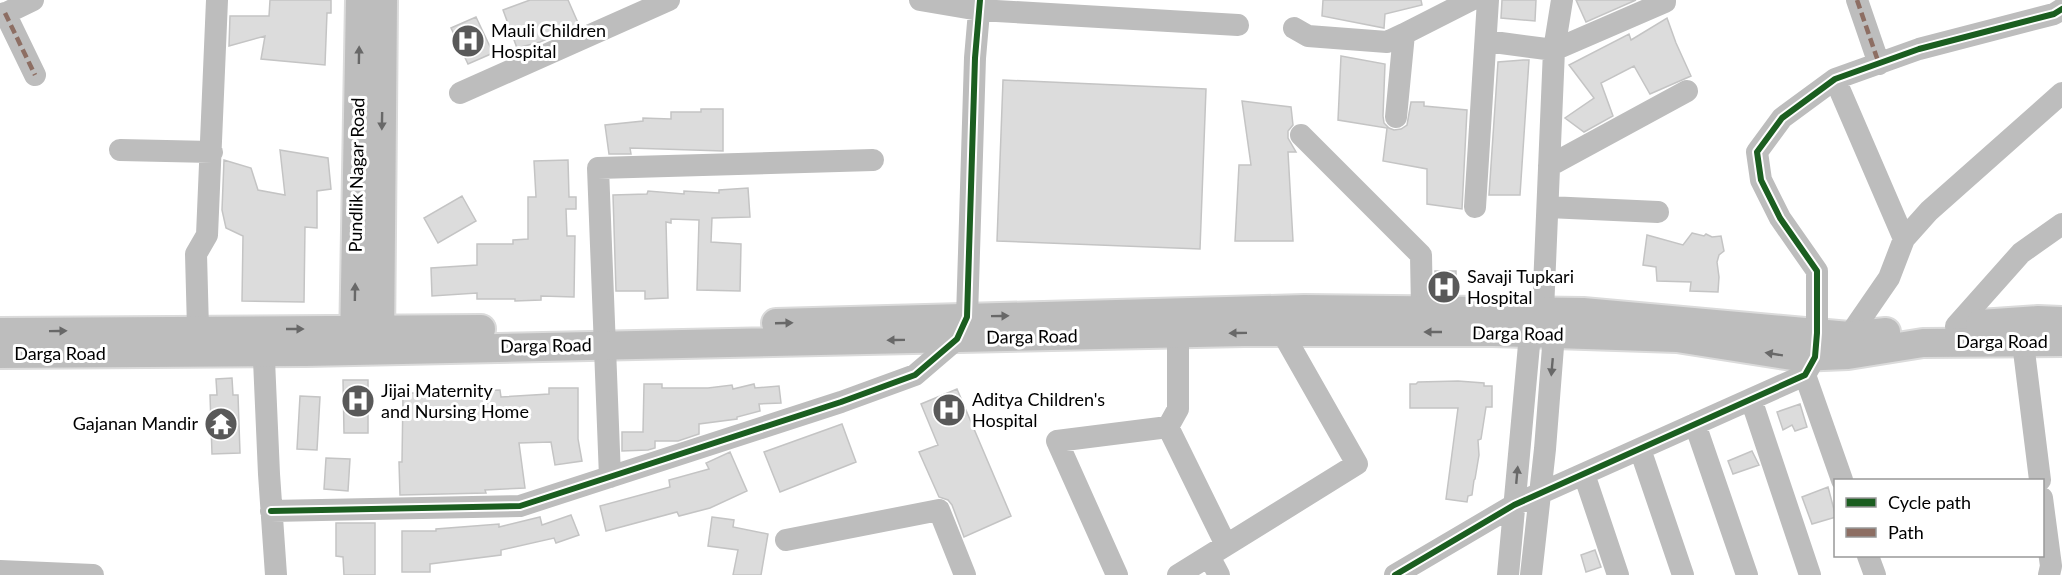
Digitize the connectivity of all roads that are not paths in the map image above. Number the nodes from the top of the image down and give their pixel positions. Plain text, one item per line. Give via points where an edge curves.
1 (33, 0) edge
2 (217, 0) edge
3 (360, 0) edge
4 (383, 0) edge
5 (669, 0) edge
6 (920, 0) edge
7 (1471, 0) edge
8 (1488, 0) edge
9 (1562, 0) edge
10 (1665, 0) edge
11 (1857, 0) edge
12 (980, 5) edge
13 (638, 6) edge
14 (2062, 9) edge
15 (2, 15) edge
16 (1238, 25) dead end
17 (1294, 28) dead end
18 (1404, 34) junction
19 (1486, 41) junction
20 (1554, 50) junction
21 (1879, 63) junction
22 (35, 75) dead end
23 (1836, 79) junction
24 (1687, 91) dead end
25 (370, 92) junction
26 (460, 93) dead end
27 (2062, 93) edge
28 (1396, 117) dead end
29 (1300, 135) dead end
30 (120, 150) dead end
31 (212, 152) junction
32 (873, 160) dead end
33 (1549, 166) junction
34 (1475, 207) dead end
35 (1548, 207) junction
36 (1658, 212) dead end
37 (2062, 224) edge
38 (1904, 240) junction
39 (1422, 310) junction
40 (1281, 321) junction
41 (2062, 321) edge
42 (1542, 326) junction
43 (1956, 326) junction
44 (962, 328) junction
45 (198, 329) junction
46 (2022, 331) junction
47 (0, 332) edge
48 (1178, 334) junction
49 (1849, 336) junction
50 (605, 337) junction
51 (367, 340) junction
52 (263, 341) junction
53 (2062, 342) edge
54 (0, 354) edge
55 (1812, 355) junction
56 (1751, 399) junction
57 (1695, 424) junction
58 (1168, 427) junction
59 (1640, 448) junction
60 (1584, 474) junction
61 (610, 477) junction
62 (1842, 479) edge
63 (2040, 479) edge
64 (1540, 493) junction
65 (2044, 498) edge
66 (2062, 498) edge
67 (1514, 505) junction
68 (2044, 508) edge
69 (272, 511) junction
70 (786, 540) dead end
71 (1218, 558) edge
72 (0, 571) edge
73 (93, 575) edge
74 (276, 575) edge
75 (965, 575) edge
76 (1117, 575) edge
77 (1178, 575) edge
78 (1395, 575) edge
79 (1508, 575) edge
80 (1531, 575) edge
81 (1618, 575) edge
82 (1683, 575) edge
83 (1747, 575) edge
84 (1810, 575) edge
85 (2049, 575) edge

1 - 15 street
2 - 31 street
25 -> 3 main road, Pundlik Nagar Road
4 - 25 main road, Pundlik Nagar Road
5 - 13 street
6 - 12 street
7 - 18 street
8 - 19 street
9 - 20 street
10 - 20 street
11 - 21 street
12 - 16 street
12 - 44 street
13 - 26 street
14 - 21 street
15 - 22 street
17 - 18 street via 1308,36 1388,42
18 - 28 street
19 - 20 street
19 - 34 street
20 - 33 street
21 - 23 street
23 - 38 street
23 - 55 street via 1782,118 1757,152 1761,180 1780,218 1817,271
24 - 33 street
25 - 51 main road, Pundlik Nagar Road
27 - 38 street via 1929,211
29 - 39 street via 1421,255
30 - 31 street
31 - 45 street via 207,235 196,254
32 - 50 street via 598,168
33 - 35 street
35 - 36 street
35 - 42 street
37 - 43 street via 2021,253
38 - 49 street via 1889,278
39 - 40 main road, Darga Road
39 - 42 main road, Darga Road
42 -> 40 main road, Darga Road
44 -> 40 main road, Darga Road
40 -> 48 main road, Darga Road
40 - 71 street via 1357,464
41 - 46 main road, Darga Road
42 - 55 main road, Darga Road via 1583,312
42 -> 64 street
67 -> 42 street
43 - 46 main road, Darga Road
43 - 49 main road, Darga Road
44 - 48 main road, Darga Road
44 - 50 main road, Darga Road
44 - 61 street via 915,375
47 -> 45 main road, Darga Road
45 - 52 main road, Darga Road
46 - 53 main road, Darga Road
46 - 55 main road, Darga Road via 1848,356
46 - 63 street
48 - 58 street via 1178,409
49 - 55 main road, Darga Road
50 - 51 main road, Darga Road
50 - 61 street
51 - 52 main road, Darga Road
52 - 54 main road, Darga Road
52 - 69 street
55 - 56 street
55 - 62 street
56 - 57 street
56 - 84 street
57 - 59 street
57 - 83 street
58 - 71 street
58 - 76 street via 1057,441
59 - 60 street
59 - 82 street
60 - 64 street
60 - 81 street
61 - 69 street via 520,506
64 - 67 street
64 - 80 street
65 - 66 street
67 - 78 street
67 - 79 street
68 - 85 street
69 - 74 street
70 - 75 street via 939,510
71 - 77 street
72 - 73 street

